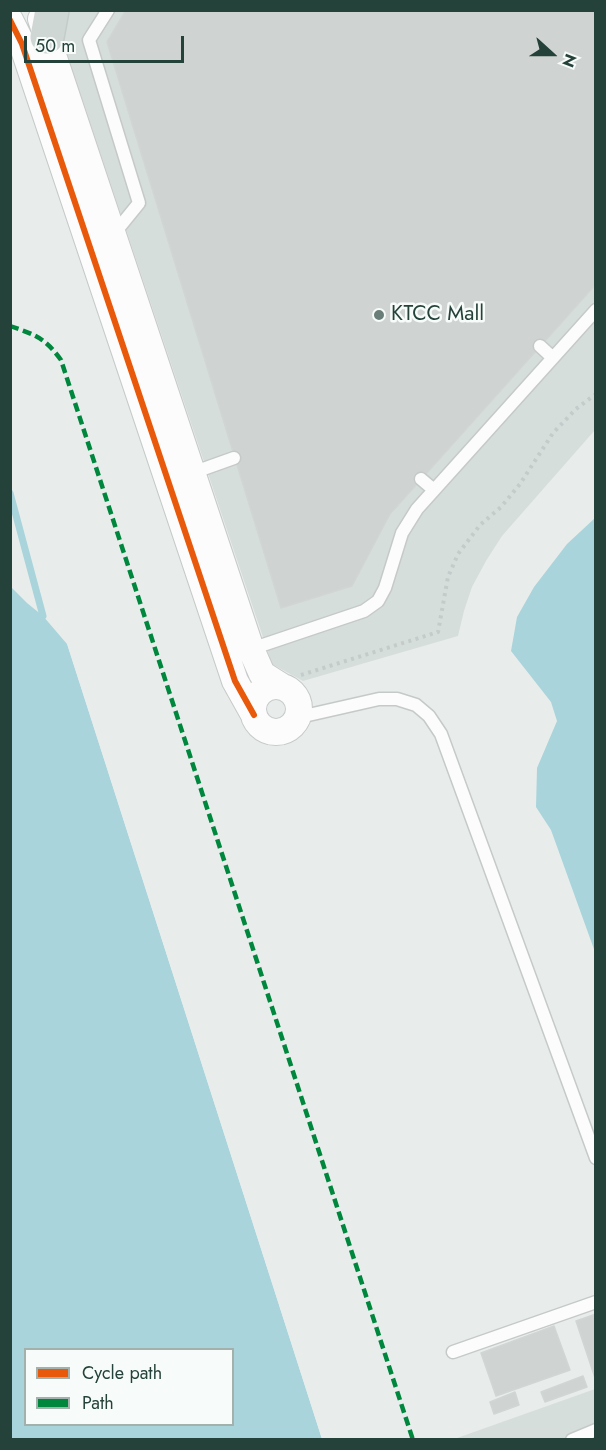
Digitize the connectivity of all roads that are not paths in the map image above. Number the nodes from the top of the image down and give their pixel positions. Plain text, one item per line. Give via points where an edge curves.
1 (108, 10) edge
2 (46, 19) edge
3 (10, 20) edge
4 (113, 235) junction
5 (596, 310) edge
6 (540, 346) dead end
7 (553, 358) junction
8 (234, 458) dead end
9 (192, 473) junction
10 (421, 479) dead end
11 (434, 490) junction
12 (251, 649) junction
13 (288, 681) junction
14 (254, 715) junction
15 (299, 715) junction
16 (596, 1158) edge
17 (596, 1302) edge
18 (453, 1352) dead end
19 (595, 1433) edge
20 (572, 1440) edge

1 - 4 lane via 89,40 139,202
2 - 4 street
3 - 14 street via 22,44 234,681
4 - 9 street
5 - 7 lane
6 - 7 lane
7 - 11 lane
8 - 9 lane
9 - 12 street
10 - 11 lane
11 - 12 lane via 402,533 378,601 364,611
12 - 13 street via 262,674
13 - 14 street via 260,693 253,707
13 - 15 street via 288,689 298,700
14 - 15 street via 262,728 276,733 290,728
15 - 16 lane via 379,699 398,699 416,705 429,716 441,734
17 - 18 lane
19 - 20 lane

